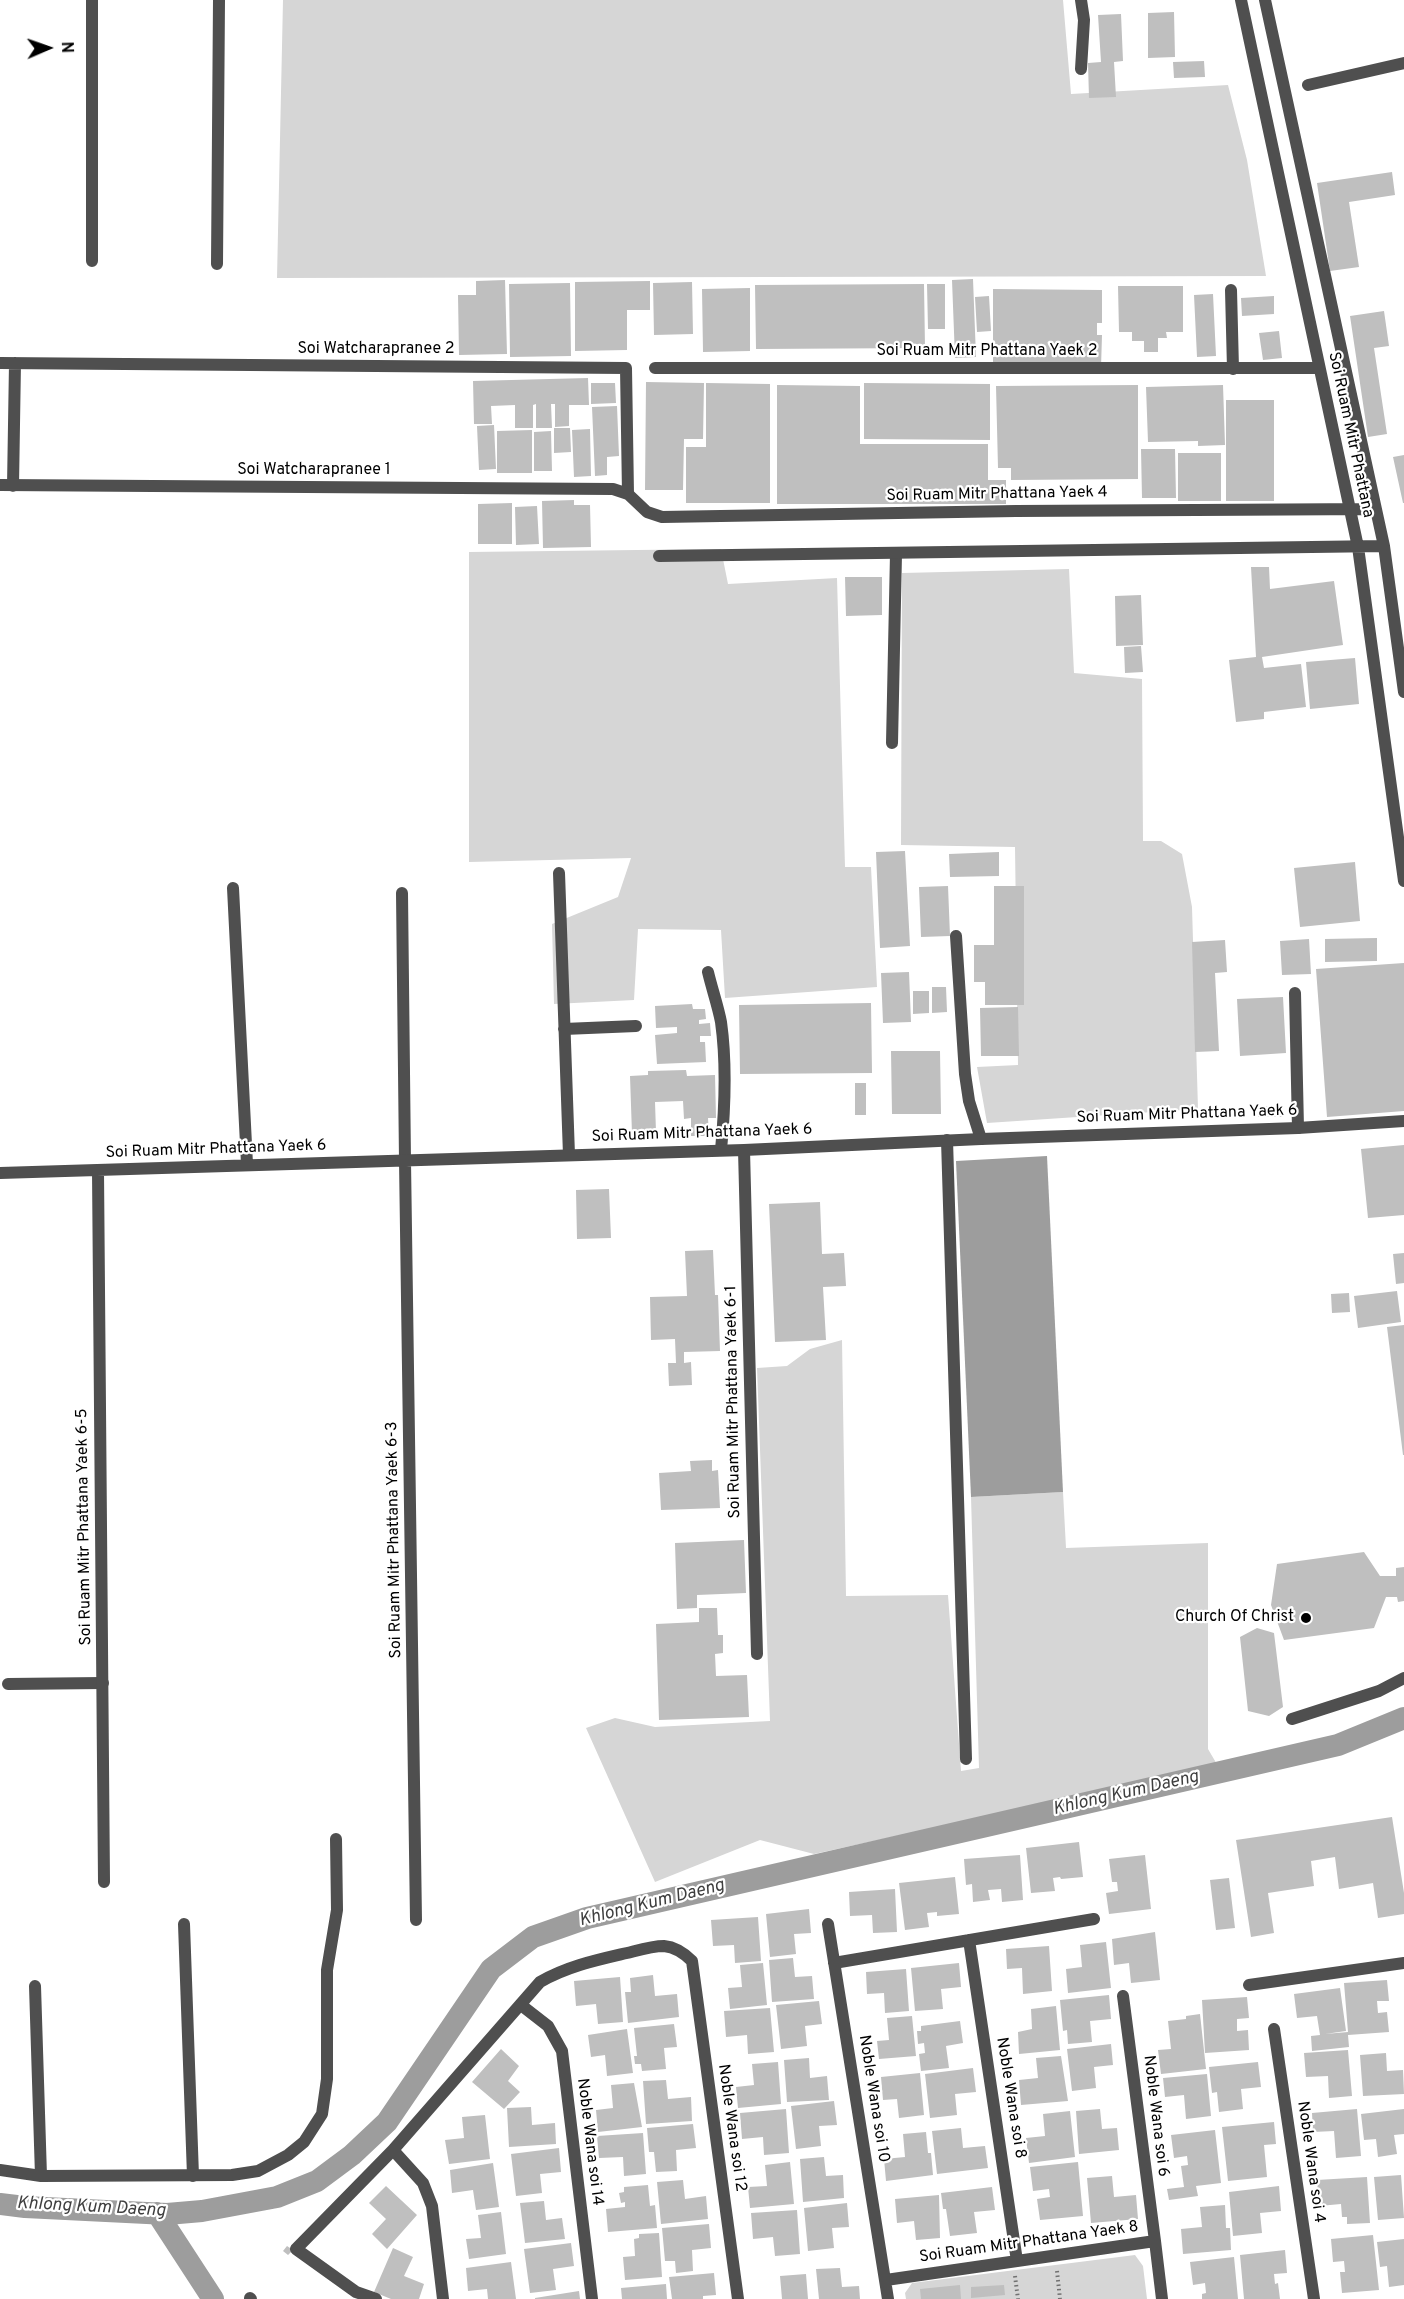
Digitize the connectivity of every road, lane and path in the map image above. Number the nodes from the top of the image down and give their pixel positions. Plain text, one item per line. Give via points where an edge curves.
1 (92, 0) edge
2 (219, 0) edge
3 (1081, 0) edge
4 (1241, 0) edge
5 (1265, 0) edge
6 (1404, 63) edge
7 (1081, 69) dead end
8 (1308, 85) dead end
9 (92, 261) dead end
10 (217, 264) dead end
11 (1231, 290) dead end
12 (0, 363) edge
13 (15, 363) junction
14 (656, 368) dead end
15 (1319, 368) junction
16 (1233, 369) junction
17 (0, 485) edge
18 (13, 486) junction
19 (628, 494) junction
20 (1375, 509) junction
21 (1349, 510) junction
22 (1384, 546) junction
23 (1358, 547) junction
24 (896, 554) junction
25 (659, 556) dead end
26 (1404, 692) edge
27 (892, 743) dead end
28 (559, 873) dead end
29 (1404, 881) edge
30 (233, 888) dead end
31 (402, 893) dead end
32 (956, 936) dead end
33 (708, 972) dead end
34 (1295, 993) dead end
35 (636, 1026) dead end
36 (564, 1029) junction
37 (1404, 1121) edge
38 (1298, 1128) junction
39 (981, 1138) junction
40 (947, 1140) junction
41 (744, 1149) junction
42 (721, 1150) junction
43 (569, 1155) junction
44 (405, 1161) junction
45 (246, 1164) junction
46 (98, 1171) junction
47 (0, 1173) edge
48 (757, 1654) dead end
49 (1404, 1678) edge
50 (103, 1683) junction
51 (8, 1684) dead end
52 (1292, 1719) dead end
53 (966, 1759) dead end
54 (336, 1839) dead end
55 (104, 1882) dead end
56 (1094, 1919) dead end
57 (416, 1920) dead end
58 (184, 1924) dead end
59 (828, 1924) dead end
60 (969, 1940) junction
61 (834, 1963) junction
62 (1404, 1963) edge
63 (1250, 1985) dead end
64 (35, 1986) dead end
65 (1123, 1996) dead end
66 (521, 2005) junction
67 (1274, 2030) dead end
68 (393, 2150) junction
69 (0, 2170) edge
70 (41, 2176) junction
71 (193, 2176) junction
72 (1155, 2241) junction
73 (1056, 2255) junction
74 (1015, 2261) junction
75 (885, 2280) junction
76 (375, 2299) edge
77 (443, 2299) edge
78 (592, 2299) edge
79 (738, 2299) edge
80 (888, 2299) edge
81 (1018, 2299) edge
82 (1060, 2299) edge
83 (1162, 2299) edge
84 (1314, 2299) edge

1 - 9 street
2 - 10 street
3 - 7 street
4 - 15 street, Soi Ruam Mitr Phattana
5 - 20 street, Soi Ruam Mitr Phattana
6 - 8 street
11 - 16 street
12 - 13 street, Soi Watcharapranee 2
13 - 18 street
13 - 19 street, Soi Watcharapranee 2 via 626,368
14 - 16 street, Soi Ruam Mitr Phattana Yaek 2
15 - 16 street, Soi Ruam Mitr Phattana Yaek 2
15 - 21 street, Soi Ruam Mitr Phattana
17 - 18 street, Soi Watcharapranee 1
18 - 19 street, Soi Watcharapranee 1 via 613,489
19 - 21 street, Soi Ruam Mitr Phattana Yaek 4 via 647,512 662,517 1028,510
20 - 21 street, Soi Ruam Mitr Phattana Yaek 4
20 - 22 street, Soi Ruam Mitr Phattana
21 - 23 street, Soi Ruam Mitr Phattana
22 - 23 street
22 - 26 street, Soi Ruam Mitr Phattana
23 - 24 street
23 - 29 street, Soi Ruam Mitr Phattana
24 - 25 street
24 - 27 street
28 - 36 street
30 - 45 street
31 - 44 street, Soi Ruam Mitr Phattana Yaek 6-3
32 - 39 street via 965,1074
33 - 42 street via 721,1021 724,1056
34 - 38 street
35 - 36 street
36 - 43 street
37 - 38 street, Soi Ruam Mitr Phattana Yaek 6
38 - 39 street, Soi Ruam Mitr Phattana Yaek 6
39 - 40 street, Soi Ruam Mitr Phattana Yaek 6
40 - 41 street, Soi Ruam Mitr Phattana Yaek 6
40 - 53 street
41 - 42 street, Soi Ruam Mitr Phattana Yaek 6
41 - 48 street, Soi Ruam Mitr Phattana Yaek 6-1
42 - 43 street, Soi Ruam Mitr Phattana Yaek 6
43 - 44 street, Soi Ruam Mitr Phattana Yaek 6
44 - 45 street, Soi Ruam Mitr Phattana Yaek 6
44 - 57 street, Soi Ruam Mitr Phattana Yaek 6-3
45 - 46 street, Soi Ruam Mitr Phattana Yaek 6
46 - 47 street, Soi Ruam Mitr Phattana Yaek 6
46 - 50 street, Soi Ruam Mitr Phattana Yaek 6-5
49 - 52 street via 1379,1691
50 - 51 street
50 - 55 street, Soi Ruam Mitr Phattana Yaek 6-5
54 - 71 street via 337,1910 327,1970 327,2079 322,2114 304,2142 270,2166 232,2175
56 - 60 street
58 - 71 street
59 - 61 street, Noble Wana soi 10
60 - 61 street
60 - 74 street, Noble Wana soi 8
61 - 75 street, Noble Wana soi 10
62 - 63 street
64 - 70 street
65 - 72 street, Noble Wana soi 6
66 - 68 street
66 - 78 street, Noble Wana soi 14 via 548,2026 561,2051
66 - 79 street, Noble Wana soi 12 via 540,1982 583,1963 665,1946 682,1952 692,1961
67 - 84 street, Noble Wana soi 4
68 - 76 street via 296,2249 356,2292
68 - 77 street via 423,2183 432,2206
69 - 70 street
70 - 71 street
72 - 73 street, Soi Ruam Mitr Phattana Yaek 8
72 - 83 street, Soi Ruam Mitr Phattana Yaek 8
73 - 74 street, Soi Ruam Mitr Phattana Yaek 8
73 - 82 path
74 - 75 street, Soi Ruam Mitr Phattana Yaek 8
74 - 81 path
75 - 80 street, Noble Wana soi 10

